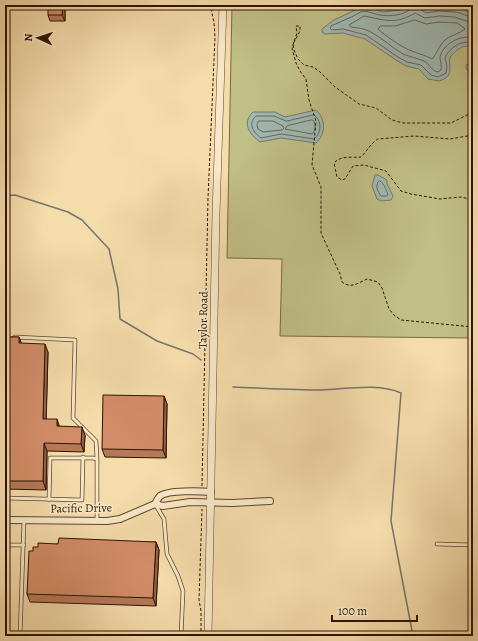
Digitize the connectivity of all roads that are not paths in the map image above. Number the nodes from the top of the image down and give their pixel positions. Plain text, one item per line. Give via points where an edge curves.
1 (223, 5) edge
2 (13, 337) edge
3 (83, 458) junction
4 (97, 459) junction
5 (210, 492) junction
6 (5, 498) edge
7 (49, 500) junction
8 (270, 501) dead end
9 (210, 502) junction
10 (155, 504) junction
11 (5, 520) edge
12 (24, 520) junction
13 (97, 521) junction
14 (24, 544) junction
15 (437, 544) dead end
16 (473, 544) edge
17 (6, 545) edge
18 (5, 591) edge
19 (20, 636) edge
20 (181, 636) edge
21 (208, 636) edge

1 - 5 street, Taylor Road
2 - 4 lane via 75,340 73,418 96,441
3 - 4 lane
3 - 7 lane via 50,458
3 - 7 lane via 82,500
4 - 13 lane
5 - 9 street, Taylor Road
5 - 10 street, Pacific Drive via 167,494 160,496
6 - 7 lane
8 - 9 street, Pacific Drive
9 - 10 street, Pacific Drive via 163,506
9 - 21 street, Taylor Road
10 - 13 street, Pacific Drive via 120,519
10 - 20 lane via 164,519 167,554 183,591
11 - 12 street, Pacific Drive
12 - 13 street, Pacific Drive
12 - 14 lane
14 - 17 lane
14 - 19 lane
15 - 16 lane
17 - 18 lane

